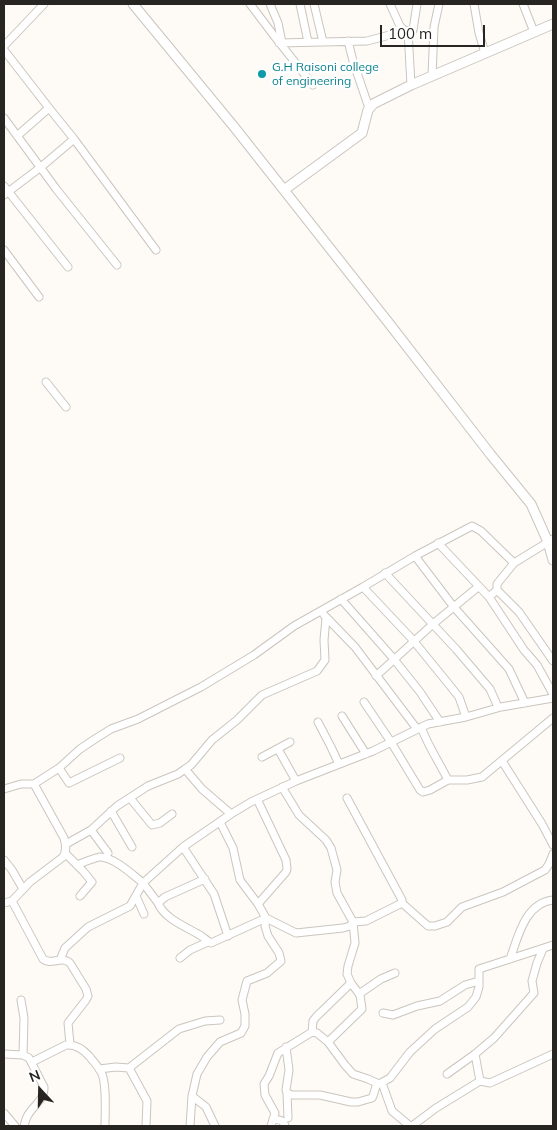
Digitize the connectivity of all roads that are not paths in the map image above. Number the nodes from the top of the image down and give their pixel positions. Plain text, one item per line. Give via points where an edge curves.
1 (44, 4) edge
2 (134, 4) edge
3 (250, 4) edge
4 (270, 4) edge
5 (300, 4) edge
6 (314, 4) edge
7 (390, 4) edge
8 (417, 4) edge
9 (439, 4) edge
10 (474, 4) edge
11 (523, 4) edge
12 (553, 24) edge
13 (406, 31) junction
14 (534, 32) junction
15 (348, 41) junction
16 (308, 42) junction
17 (323, 42) junction
18 (281, 43) junction
19 (4, 46) edge
20 (4, 50) edge
21 (485, 53) junction
22 (432, 76) junction
23 (313, 85) dead end
24 (411, 86) junction
25 (49, 108) junction
26 (369, 108) junction
27 (4, 118) edge
28 (17, 136) junction
29 (74, 138) junction
30 (41, 167) junction
31 (284, 190) junction
32 (5, 191) edge
33 (4, 250) edge
34 (156, 250) dead end
35 (117, 265) dead end
36 (68, 267) dead end
37 (39, 297) dead end
38 (46, 382) dead end
39 (66, 407) dead end
40 (551, 541) edge
41 (438, 543) junction
42 (414, 556) junction
43 (553, 560) edge
44 (514, 563) junction
45 (385, 573) junction
46 (478, 586) junction
47 (363, 587) junction
48 (498, 590) junction
49 (489, 597) junction
50 (341, 599) junction
51 (454, 606) junction
52 (321, 611) junction
53 (326, 618) junction
54 (433, 624) junction
55 (414, 641) junction
56 (394, 659) junction
57 (553, 661) edge
58 (376, 676) junction
59 (553, 696) edge
60 (364, 702) dead end
61 (525, 702) junction
62 (498, 708) junction
63 (342, 716) dead end
64 (466, 717) junction
65 (553, 718) edge
66 (318, 722) dead end
67 (440, 722) junction
68 (419, 728) junction
69 (290, 742) dead end
70 (391, 742) junction
71 (278, 749) junction
72 (366, 754) junction
73 (262, 757) dead end
74 (120, 758) dead end
75 (502, 761) junction
76 (339, 764) junction
77 (59, 768) junction
78 (185, 769) junction
79 (448, 780) junction
80 (296, 781) junction
81 (34, 784) junction
82 (282, 787) junction
83 (4, 789) edge
84 (130, 798) junction
85 (347, 798) dead end
86 (257, 799) junction
87 (112, 811) junction
88 (172, 814) dead end
89 (231, 814) junction
90 (220, 822) junction
91 (91, 830) junction
92 (66, 844) junction
93 (553, 845) edge
94 (132, 847) dead end
95 (183, 848) junction
96 (65, 853) junction
97 (108, 853) dead end
98 (553, 854) edge
99 (4, 860) edge
100 (77, 865) junction
101 (205, 879) junction
102 (143, 884) junction
103 (23, 889) junction
104 (80, 896) dead end
105 (136, 896) junction
106 (12, 900) junction
107 (553, 900) edge
108 (4, 903) edge
109 (158, 903) junction
110 (402, 903) junction
111 (258, 904) junction
112 (144, 914) dead end
113 (266, 918) junction
114 (353, 922) junction
115 (228, 936) junction
116 (208, 942) junction
117 (553, 945) edge
118 (543, 949) junction
119 (180, 958) dead end
120 (510, 959) junction
121 (60, 960) junction
122 (396, 973) dead end
123 (479, 981) junction
124 (351, 983) junction
125 (359, 994) junction
126 (21, 1000) dead end
127 (383, 1013) dead end
128 (220, 1020) dead end
129 (312, 1032) junction
130 (328, 1042) junction
131 (70, 1044) junction
132 (286, 1047) junction
133 (4, 1054) edge
134 (475, 1054) junction
135 (553, 1054) edge
136 (23, 1055) junction
137 (32, 1062) junction
138 (129, 1068) junction
139 (99, 1069) junction
140 (447, 1074) dead end
141 (480, 1081) junction
142 (379, 1083) junction
143 (287, 1093) junction
144 (192, 1096) junction
145 (4, 1112) edge
146 (288, 1118) dead end
147 (272, 1123) edge
148 (15, 1126) edge
149 (24, 1126) edge
150 (105, 1126) edge
151 (146, 1126) edge
152 (190, 1126) edge
153 (215, 1126) edge
154 (285, 1126) edge
155 (411, 1126) edge

1 - 19 street
2 - 31 street
3 - 18 street
4 - 18 street
5 - 16 street
6 - 17 street
7 - 13 street via 400,26
8 - 13 street via 412,30
9 - 22 street via 434,27
10 - 21 street
11 - 14 street
12 - 14 street
13 - 15 street via 367,41
13 - 24 street
14 - 21 street
15 - 17 street
15 - 26 street
16 - 17 street
16 - 18 street
18 - 23 street
20 - 25 street
21 - 22 street
22 - 24 street
24 - 26 street
25 - 28 street
25 - 29 street
26 - 31 street via 362,133
27 - 28 street
28 - 30 street
29 - 30 street
29 - 34 street
30 - 32 street
30 - 35 street
31 - 40 street via 531,504
32 - 36 street
33 - 37 street
38 - 39 street
40 - 43 street
40 - 44 street
41 - 42 street
41 - 44 street via 472,526
41 - 46 street
42 - 45 street
42 - 51 street
44 - 48 street via 497,584
45 - 47 street
45 - 54 street
46 - 49 street
46 - 51 street
47 - 50 street
47 - 55 street
48 - 49 street
48 - 57 street via 519,612
49 - 59 street via 537,665
50 - 52 street
50 - 56 street
51 - 54 street
51 - 61 street via 509,669
52 - 53 street
52 - 77 street via 201,687 111,729 80,748
53 - 58 street via 355,647
53 - 78 street via 325,660 317,671 262,695
54 - 55 street
54 - 62 street via 490,689
55 - 56 street
55 - 64 street via 459,697
56 - 58 street
56 - 67 street
58 - 68 street
59 - 61 street
60 - 70 street
61 - 62 street
62 - 64 street
63 - 72 street
64 - 67 street
65 - 75 street
66 - 76 street
67 - 68 street
68 - 70 street
68 - 79 street
69 - 71 street
70 - 72 street
70 - 79 street via 420,790 426,791
71 - 73 street
71 - 80 street
72 - 76 street
74 - 77 street via 69,783
75 - 79 street via 482,776
75 - 93 street
76 - 80 street
77 - 81 street
78 - 84 street
78 - 89 street via 202,790
80 - 82 street
81 - 83 street
81 - 92 street
82 - 86 street
82 - 114 street via 299,815 332,848 337,870 337,893
84 - 87 street
84 - 88 street via 152,825
85 - 110 street
86 - 89 street
86 - 111 street via 287,868
87 - 91 street
87 - 94 street
89 - 90 street
90 - 95 street
90 - 111 street via 233,848 240,880
91 - 92 street
91 - 97 street
92 - 96 street
95 - 101 street
95 - 102 street
96 - 100 street
96 - 103 street
98 - 110 street via 545,870 504,892 462,907 447,922 435,926 428,926
99 - 103 street
100 - 102 street via 106,858 119,864
100 - 104 street via 92,882
101 - 109 street via 165,896
101 - 115 street via 214,894
102 - 105 street
102 - 109 street
103 - 106 street
105 - 112 street
105 - 121 street via 126,909 88,927 65,948
106 - 108 street
106 - 121 street via 43,959 49,962
107 - 120 street via 541,904 525,920
109 - 116 street via 174,921 200,934
110 - 114 street via 366,922
111 - 113 street
113 - 114 street via 296,933 343,928
113 - 115 street
113 - 144 street via 264,926 281,961 267,973 247,981 242,1000 245,1026 241,1033 220,1042 207,1057 197,1074
114 - 124 street via 355,944 347,974
115 - 116 street
116 - 119 street
117 - 118 street
118 - 120 street
118 - 134 street via 532,981 534,993 494,1038
120 - 123 street via 480,969
121 - 131 street via 70,963 88,996 68,1023
122 - 125 street
123 - 127 street via 440,1000 393,1015
123 - 142 street via 476,997 468,1006 435,1029 410,1052 390,1078
124 - 125 street
124 - 129 street via 316,1016
125 - 130 street via 362,1009
126 - 136 street
128 - 138 street via 179,1029
129 - 130 street
129 - 132 street
130 - 142 street via 354,1074
131 - 137 street
131 - 139 street via 84,1051
132 - 143 street via 289,1067
132 - 147 street via 278,1053 264,1084 275,1113
133 - 136 street
134 - 140 street
134 - 141 street
135 - 141 street via 490,1083
136 - 137 street
137 - 149 street via 44,1090
138 - 139 street
138 - 151 street via 147,1101
139 - 150 street via 104,1082
141 - 155 street
142 - 143 street via 372,1098 358,1102
142 - 155 street via 392,1111
143 - 146 street
144 - 152 street
144 - 153 street via 206,1107
145 - 148 street
147 - 154 street via 282,1120

